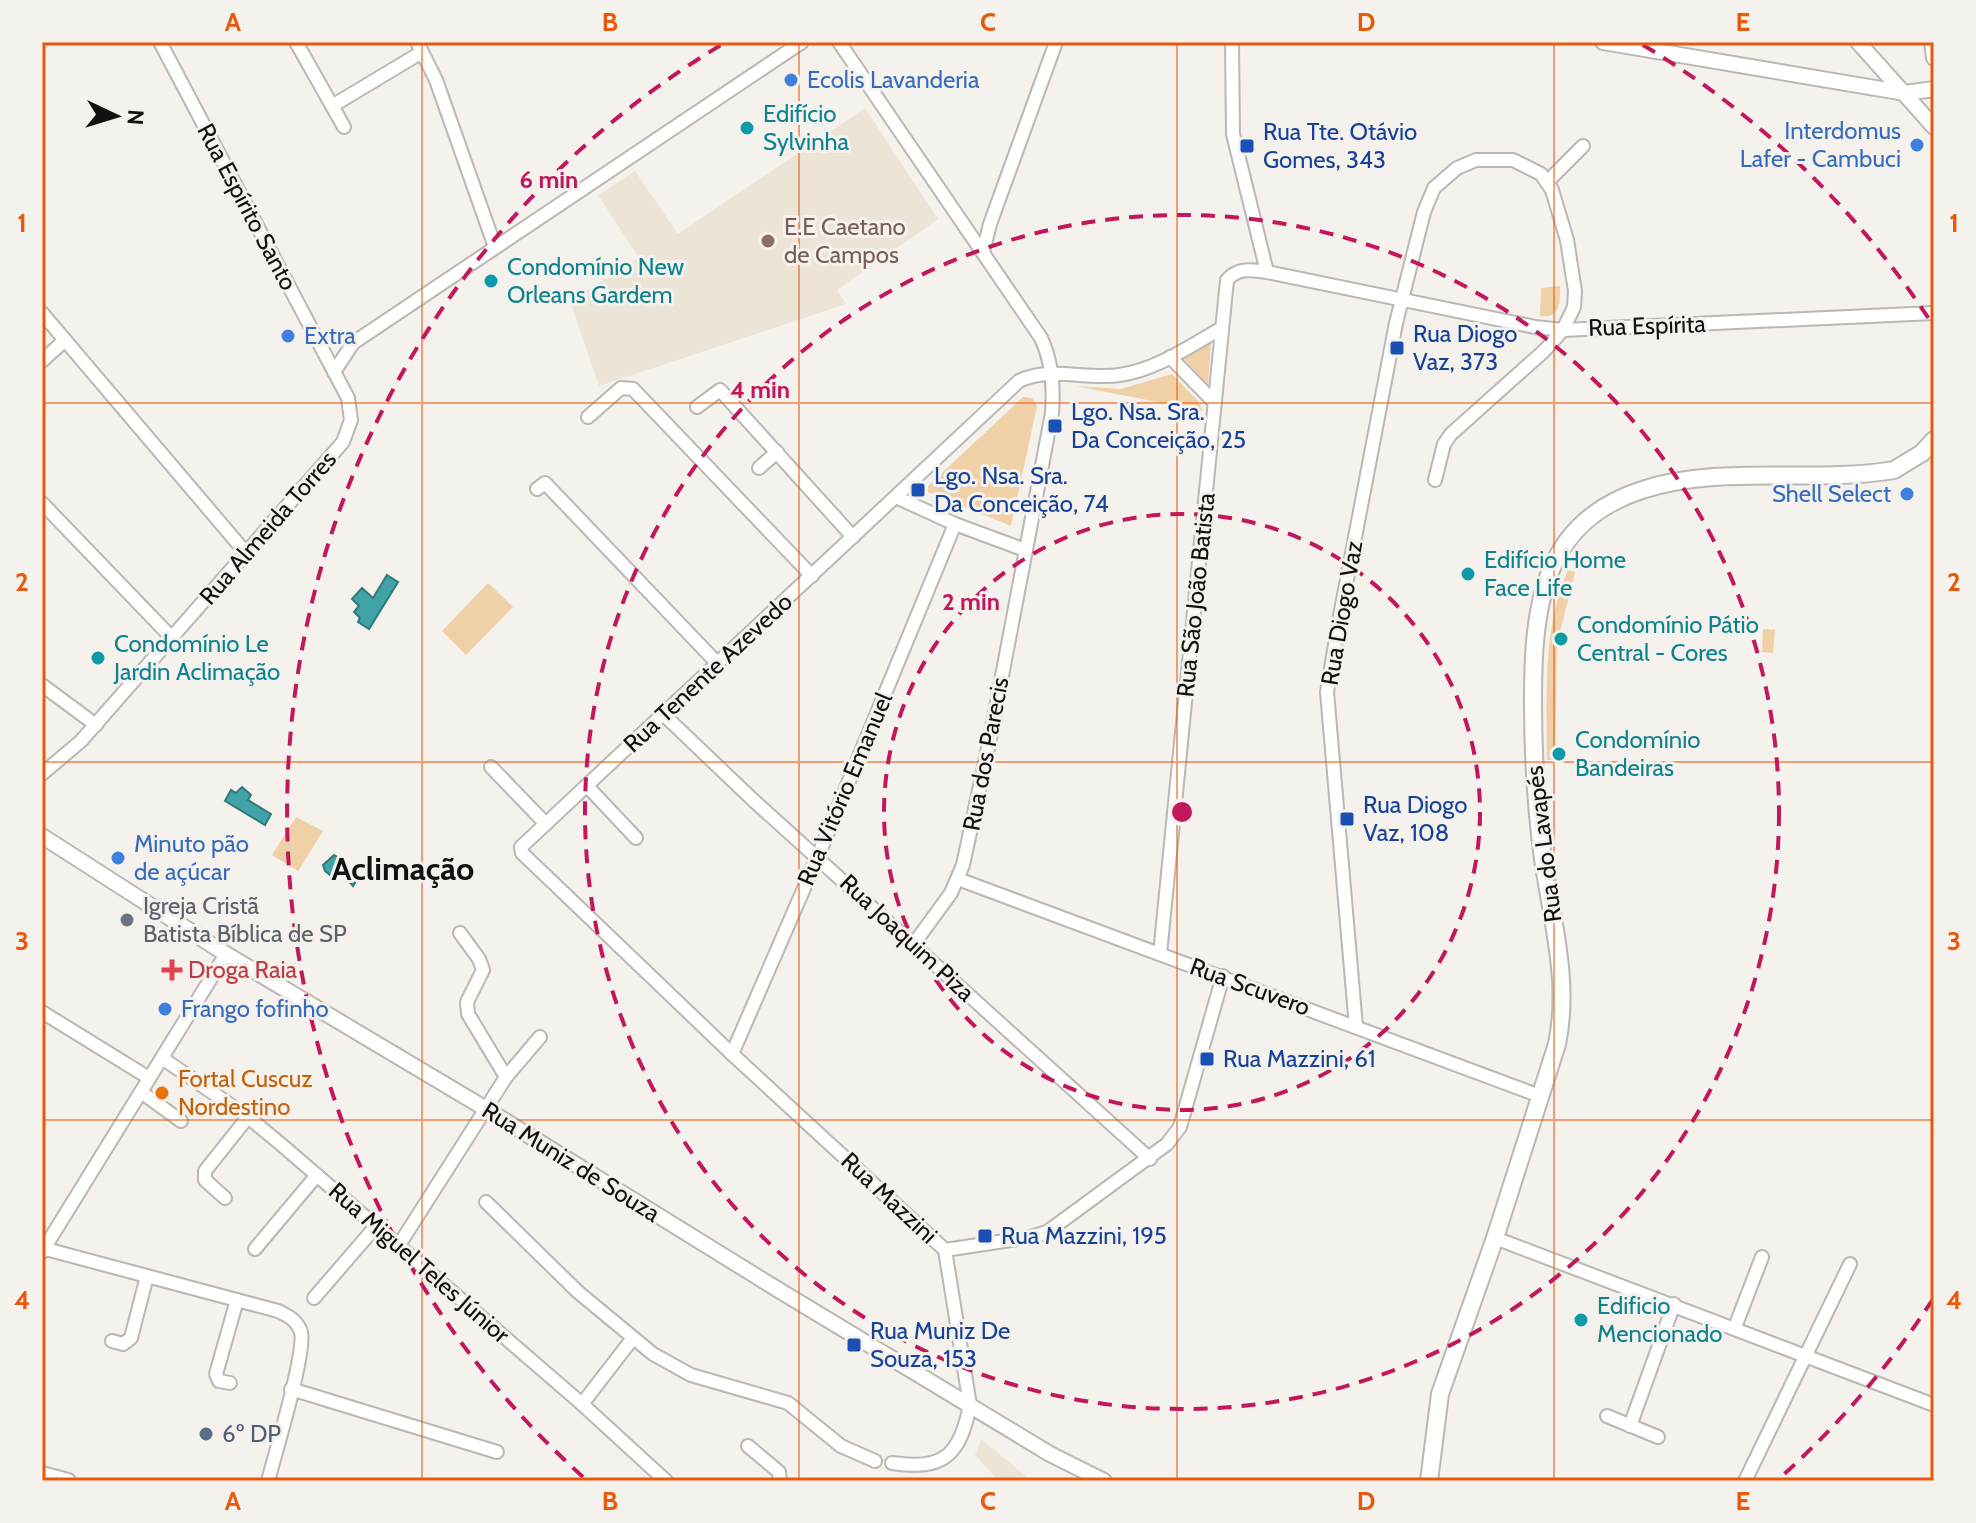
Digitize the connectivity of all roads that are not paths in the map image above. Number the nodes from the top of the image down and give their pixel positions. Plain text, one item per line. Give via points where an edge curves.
1 (160, 42) edge
2 (296, 42) edge
3 (802, 42) edge
4 (839, 42) edge
5 (1056, 42) edge
6 (1232, 42) edge
7 (1603, 42) edge
8 (1858, 42) edge
9 (1932, 42) edge
10 (420, 47) edge
11 (1934, 58) edge
12 (1934, 89) edge
13 (1905, 93) junction
14 (332, 106) junction
15 (344, 127) dead end
16 (1934, 127) edge
17 (1583, 146) dead end
18 (1547, 182) junction
19 (990, 224) junction
20 (965, 226) junction
21 (495, 247) junction
22 (983, 252) junction
23 (1267, 272) junction
24 (1401, 299) junction
25 (42, 313) edge
26 (1934, 313) edge
27 (1222, 328) junction
28 (1563, 330) junction
29 (65, 340) junction
30 (1170, 357) junction
31 (42, 361) edge
32 (334, 372) junction
33 (1052, 374) junction
34 (1215, 403) junction
35 (697, 407) dead end
36 (588, 417) dead end
37 (1934, 440) edge
38 (777, 452) junction
39 (759, 468) dead end
40 (1435, 480) dead end
41 (537, 489) dead end
42 (896, 497) junction
43 (42, 503) edge
44 (955, 524) junction
45 (853, 537) junction
46 (1025, 550) junction
47 (246, 553) junction
48 (812, 576) junction
49 (172, 638) junction
50 (718, 664) junction
51 (42, 685) edge
52 (664, 715) junction
53 (96, 725) junction
54 (491, 767) dead end
55 (42, 774) edge
56 (587, 786) junction
57 (546, 824) junction
58 (42, 836) edge
59 (636, 838) dead end
60 (520, 849) joint
61 (818, 856) junction
62 (958, 879) junction
63 (460, 933) dead end
64 (913, 945) junction
65 (226, 954) junction
66 (1160, 954) junction
67 (1223, 976) junction
68 (42, 1012) edge
69 (1356, 1027) junction
70 (540, 1037) dead end
71 (732, 1054) junction
72 (162, 1058) junction
73 (506, 1077) junction
74 (149, 1078) junction
75 (141, 1092) junction
76 (1540, 1096) junction
77 (486, 1109) junction
78 (248, 1117) junction
79 (181, 1121) dead end
80 (1150, 1159) junction
81 (317, 1175) junction
82 (225, 1198) dead end
83 (486, 1202) dead end
84 (377, 1225) junction
85 (1495, 1238) junction
86 (399, 1245) junction
87 (255, 1249) dead end
88 (43, 1250) edge
89 (945, 1250) junction
90 (1762, 1257) dead end
91 (1850, 1264) dead end
92 (147, 1276) junction
93 (314, 1298) dead end
94 (237, 1300) junction
95 (1674, 1304) junction
96 (1735, 1327) junction
97 (633, 1338) junction
98 (112, 1341) dead end
99 (1806, 1355) junction
100 (230, 1383) dead end
101 (291, 1389) junction
102 (582, 1404) junction
103 (970, 1405) junction
104 (1934, 1405) edge
105 (1607, 1416) dead end
106 (1630, 1426) junction
107 (1658, 1437) dead end
108 (748, 1446) dead end
109 (497, 1452) dead end
110 (875, 1461) dead end
111 (892, 1463) dead end
112 (42, 1474) edge
113 (68, 1481) edge
114 (268, 1481) edge
115 (666, 1481) edge
116 (780, 1481) edge
117 (1104, 1481) edge
118 (1429, 1481) edge
119 (1745, 1481) edge

1 - 32 street, Rua Espírito Santo
2 - 14 street
3 - 21 street
4 - 20 street, Rua dos Parecis
5 - 19 street
6 - 23 street via 1233,134
7 - 13 street
8 - 13 street
9 - 11 street
10 - 14 street
10 - 21 street
12 - 13 street
13 - 16 street
14 - 15 street
17 - 18 street
18 - 24 street via 1529,166 1495,158 1476,160 1444,177 1424,212
18 - 28 street via 1559,207 1575,291
19 - 20 street
19 - 22 street
20 - 22 street, Rua dos Parecis
21 - 32 street via 353,343
22 - 33 street, Rua dos Parecis via 1041,338
23 - 24 street, Rua São João Batista
23 - 27 street, Rua São João Batista via 1236,271 1227,280
24 - 28 street
24 - 69 street, Rua Diogo Vaz via 1327,692
25 - 29 street
26 - 28 street, Rua Espírita
27 - 30 street, Rua Tenente Azevedo
27 - 34 street, Rua São João Batista
28 - 40 street, Rua Espírita via 1451,434
29 - 31 street
29 - 47 street
30 - 33 street, Rua Tenente Azevedo via 1119,375
30 - 34 street
32 - 47 street, Rua Almeida Torres via 351,408 348,433
33 - 42 street, Rua Tenente Azevedo via 1019,381
33 - 46 street, Rua dos Parecis via 1052,413
34 - 66 street, Rua São João Batista
35 - 38 street via 720,389
36 - 48 street via 621,388 633,389
37 - 76 main road, Rua do Lavapés via 1894,470 1690,480 1645,489 1593,514 1555,562 1537,609 1533,749 1536,807 1563,995 1557,1044
38 - 39 street
38 - 45 street
41 - 50 street via 545,483
42 - 44 street
42 - 45 street, Rua Tenente Azevedo
43 - 49 street
44 - 46 street
44 - 61 street, Rua Vitório Emanuel
45 - 48 street, Rua Tenente Azevedo
46 - 62 street, Rua dos Parecis
47 - 49 street, Rua Almeida Torres
48 - 50 street, Rua Tenente Azevedo
49 - 53 street, Rua Almeida Torres
50 - 52 street, Rua Tenente Azevedo
51 - 53 street
52 - 56 street, Rua Tenente Azevedo
52 - 61 street, Rua Joaquim Piza
53 - 55 street, Rua Almeida Torres
54 - 57 street
56 - 57 street, Rua Tenente Azevedo
56 - 59 street
57 - 60 street, Rua Tenente Azevedo
58 - 65 street, Rua Muniz de Souza
60 - 71 street, Rua Mazzini
61 - 64 street, Rua Joaquim Piza
61 - 71 street, Rua Vitório Emanuel
62 - 64 street, Rua dos Parecis
62 - 66 street, Rua Scuvero
63 - 73 street via 483,970 467,1002 468,1014
64 - 80 street, Rua Joaquim Piza
65 - 72 street
65 - 77 street, Rua Muniz de Souza
66 - 67 street, Rua Scuvero
67 - 69 street, Rua Scuvero
67 - 80 street, Rua Mazzini via 1180,1127
68 - 74 street
69 - 76 street, Rua Scuvero
70 - 73 street
71 - 89 street, Rua Mazzini
72 - 74 street
72 - 78 street, Rua Miguel Teles Júnior
73 - 77 street
74 - 75 street
75 - 79 street
75 - 88 street
76 - 85 main road, Rua do Lavapés
77 - 86 street
77 - 103 street, Rua Muniz de Souza
78 - 81 street, Rua Miguel Teles Júnior
78 - 82 street via 205,1171 205,1180
80 - 89 street, Rua Mazzini via 1047,1232
81 - 84 street, Rua Miguel Teles Júnior
81 - 87 street
83 - 97 street
84 - 86 street, Rua Miguel Teles Júnior
84 - 93 street
85 - 95 street
85 - 118 main road, Rua do Lavapés via 1440,1394
86 - 102 street, Rua Miguel Teles Júnior
88 - 92 street
89 - 103 street
90 - 96 street
91 - 99 street
92 - 94 street
92 - 98 street via 131,1338 123,1344
94 - 100 street via 216,1374 219,1381
94 - 101 street via 293,1318 301,1344
95 - 96 street
95 - 106 street
96 - 99 street
97 - 102 street
97 - 110 street via 679,1371 788,1403 841,1446
99 - 104 street
99 - 119 street
101 - 109 street
101 - 114 street
102 - 115 street, Rua Miguel Teles Júnior
103 - 111 street via 962,1436 945,1457 924,1466
103 - 117 street, Rua Muniz de Souza
105 - 106 street
106 - 107 street
108 - 116 street via 779,1472
112 - 113 street

